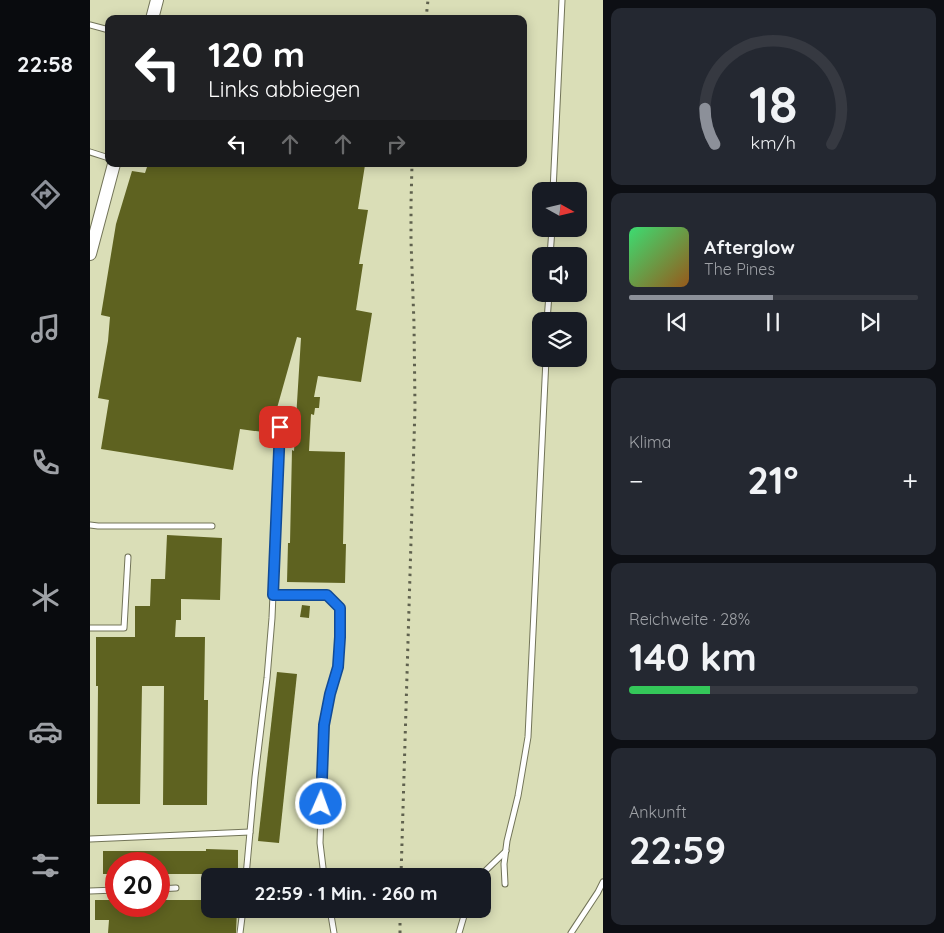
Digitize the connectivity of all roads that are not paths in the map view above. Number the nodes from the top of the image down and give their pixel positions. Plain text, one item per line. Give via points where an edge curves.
1 (157, 0) edge
2 (562, 0) edge
3 (153, 15) edge
4 (90, 25) edge
5 (105, 29) edge
6 (90, 152) edge
7 (105, 157) edge
8 (113, 167) edge
9 (553, 182) edge
10 (90, 254) edge
11 (546, 367) edge
12 (280, 427) dead end
13 (90, 525) edge
14 (212, 526) dead end
15 (128, 557) dead end
16 (273, 595) junction
17 (90, 628) edge
18 (250, 832) junction
19 (90, 839) edge
20 (506, 851) junction
21 (247, 868) edge
22 (323, 868) edge
23 (488, 868) edge
24 (603, 882) edge
25 (505, 884) dead end
26 (170, 888) edge
27 (176, 888) dead end
28 (105, 890) edge
29 (90, 891) edge
30 (242, 918) edge
31 (332, 918) edge
32 (463, 918) edge
33 (240, 933) edge
34 (334, 933) edge
35 (459, 933) edge
36 (571, 933) edge

1 - 3 street
2 - 9 lane
4 - 5 lane
6 - 7 lane
8 - 10 street
11 - 20 lane via 529,729
12 - 16 lane
13 - 14 lane
15 - 17 lane via 124,628
16 - 18 lane
16 - 22 lane via 327,595 340,608 338,667 324,725 320,843
18 - 19 lane
18 - 21 lane
20 - 23 lane
20 - 25 lane
24 - 36 lane
26 - 27 lane
28 - 29 lane
30 - 33 lane
31 - 34 lane
32 - 35 lane

